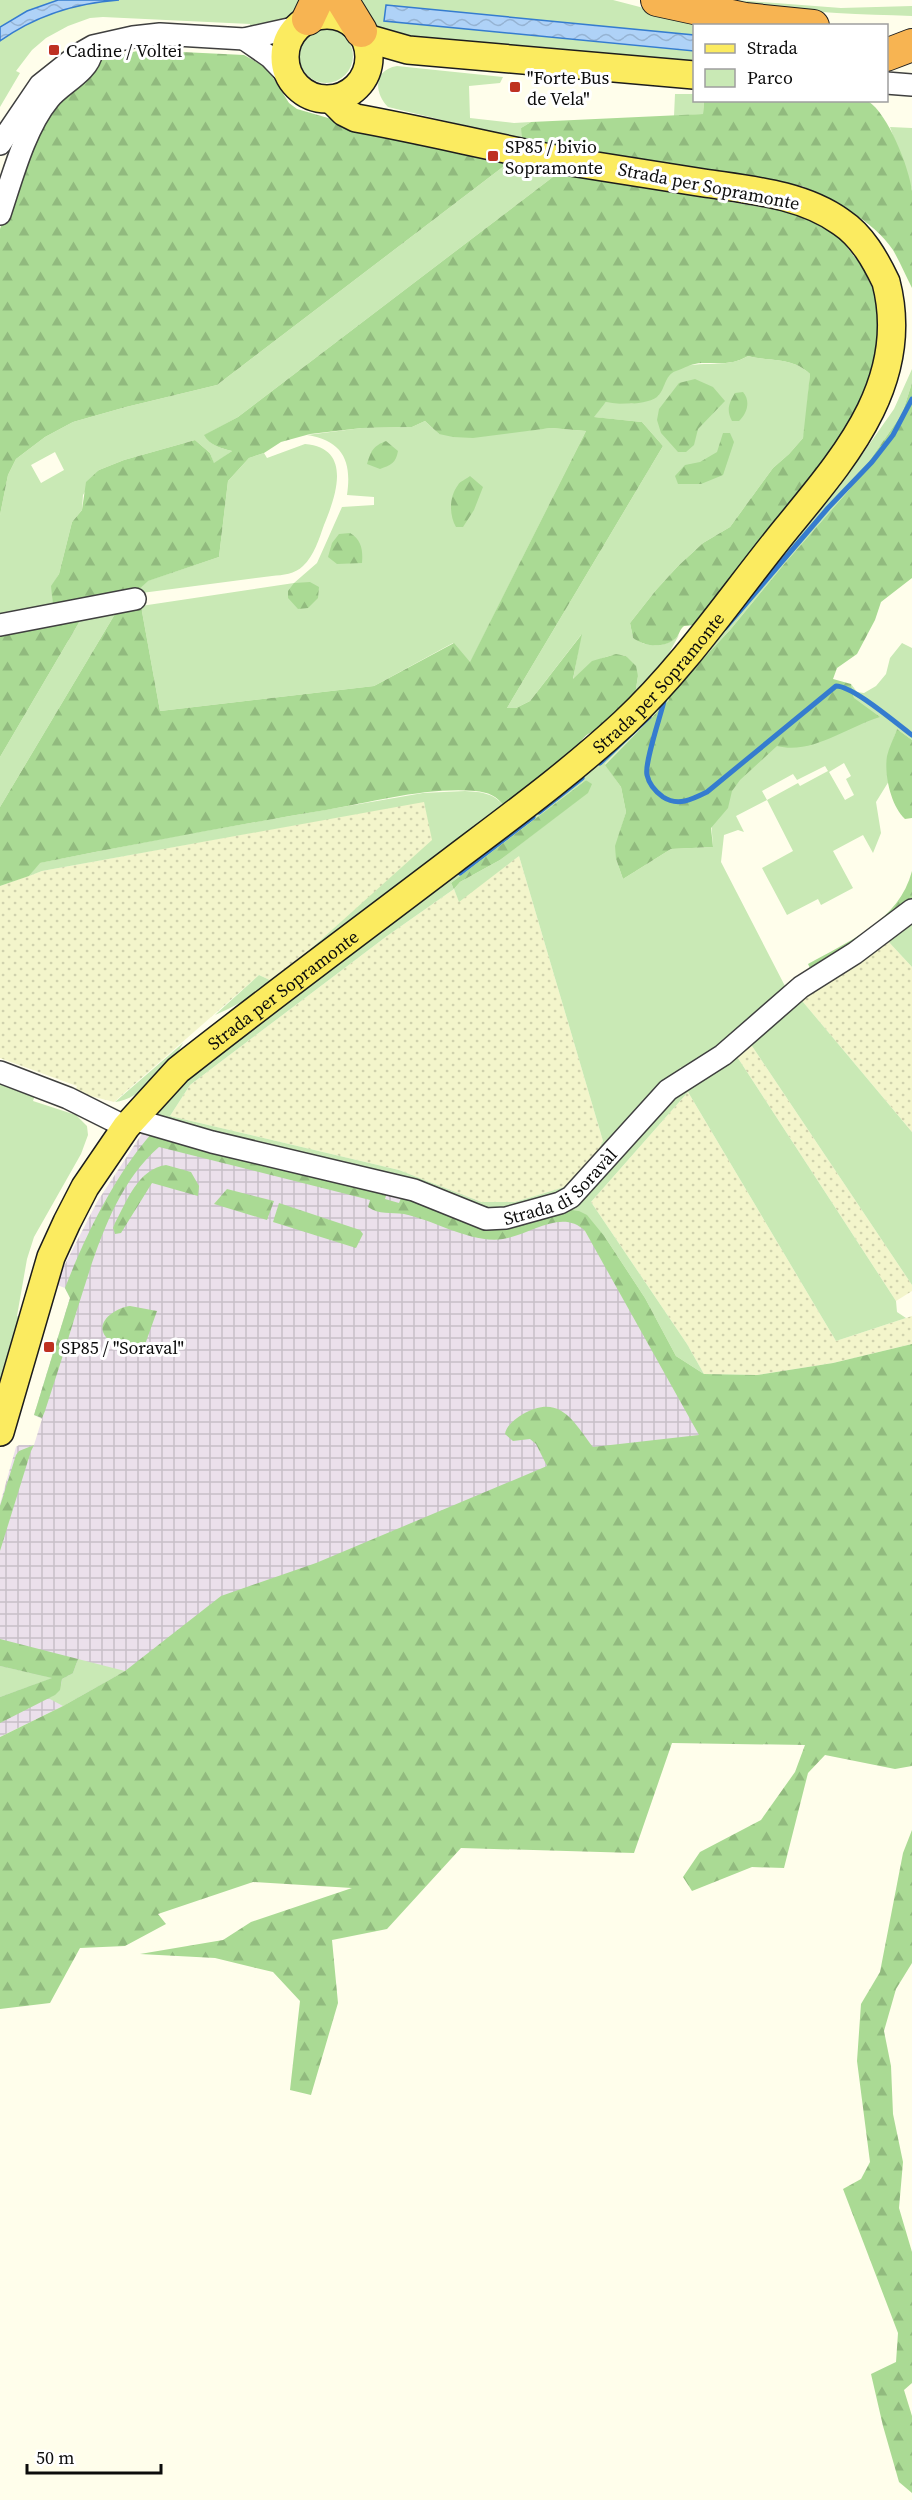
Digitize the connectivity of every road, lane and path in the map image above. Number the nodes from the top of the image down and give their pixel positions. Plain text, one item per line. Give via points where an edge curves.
1 (342, 0) edge
2 (657, 0) edge
3 (308, 15) edge
4 (794, 24) edge
5 (888, 28) edge
6 (912, 29) edge
7 (363, 35) junction
8 (244, 39) junction
9 (912, 45) edge
10 (93, 46) junction
11 (408, 50) junction
12 (888, 54) edge
13 (693, 75) edge
14 (364, 76) junction
15 (291, 79) junction
16 (888, 82) edge
17 (912, 85) edge
18 (332, 100) junction
19 (390, 124) junction
20 (0, 144) edge
21 (0, 214) edge
22 (135, 599) dead end
23 (0, 625) edge
24 (912, 910) edge
25 (0, 1072) edge
26 (129, 1123) junction
27 (0, 1432) edge

1 - 7 highway
2 - 4 highway via 745,19
3 - 7 main road via 343,18
3 - 8 street
3 - 15 main road via 286,47
5 - 6 highway
7 - 11 main road
7 - 14 main road via 369,49
8 - 10 street via 160,34
8 - 15 street via 270,57
9 - 12 highway
10 - 20 street via 40,85
10 - 21 street via 90,62 58,89 42,109
11 - 13 main road
11 - 14 main road via 384,58
14 - 18 main road via 352,91
14 - 19 main road via 366,100
15 - 18 main road via 311,97
16 - 17 street
18 - 19 main road, Strada per Sopramonte via 356,118
19 - 26 main road, Strada per Sopramonte via 568,161 746,190 820,209 862,240 887,282 901,331 897,371 880,410 864,433 709,629 626,721 563,777 178,1070
22 - 23 street
24 - 26 street, Strada di Soravàl via 801,987 728,1051 668,1090 571,1197 507,1218 486,1220 414,1190
25 - 26 street, Strada di Soravàl
26 - 27 main road, Strada per Sopramonte via 85,1186 51,1257

